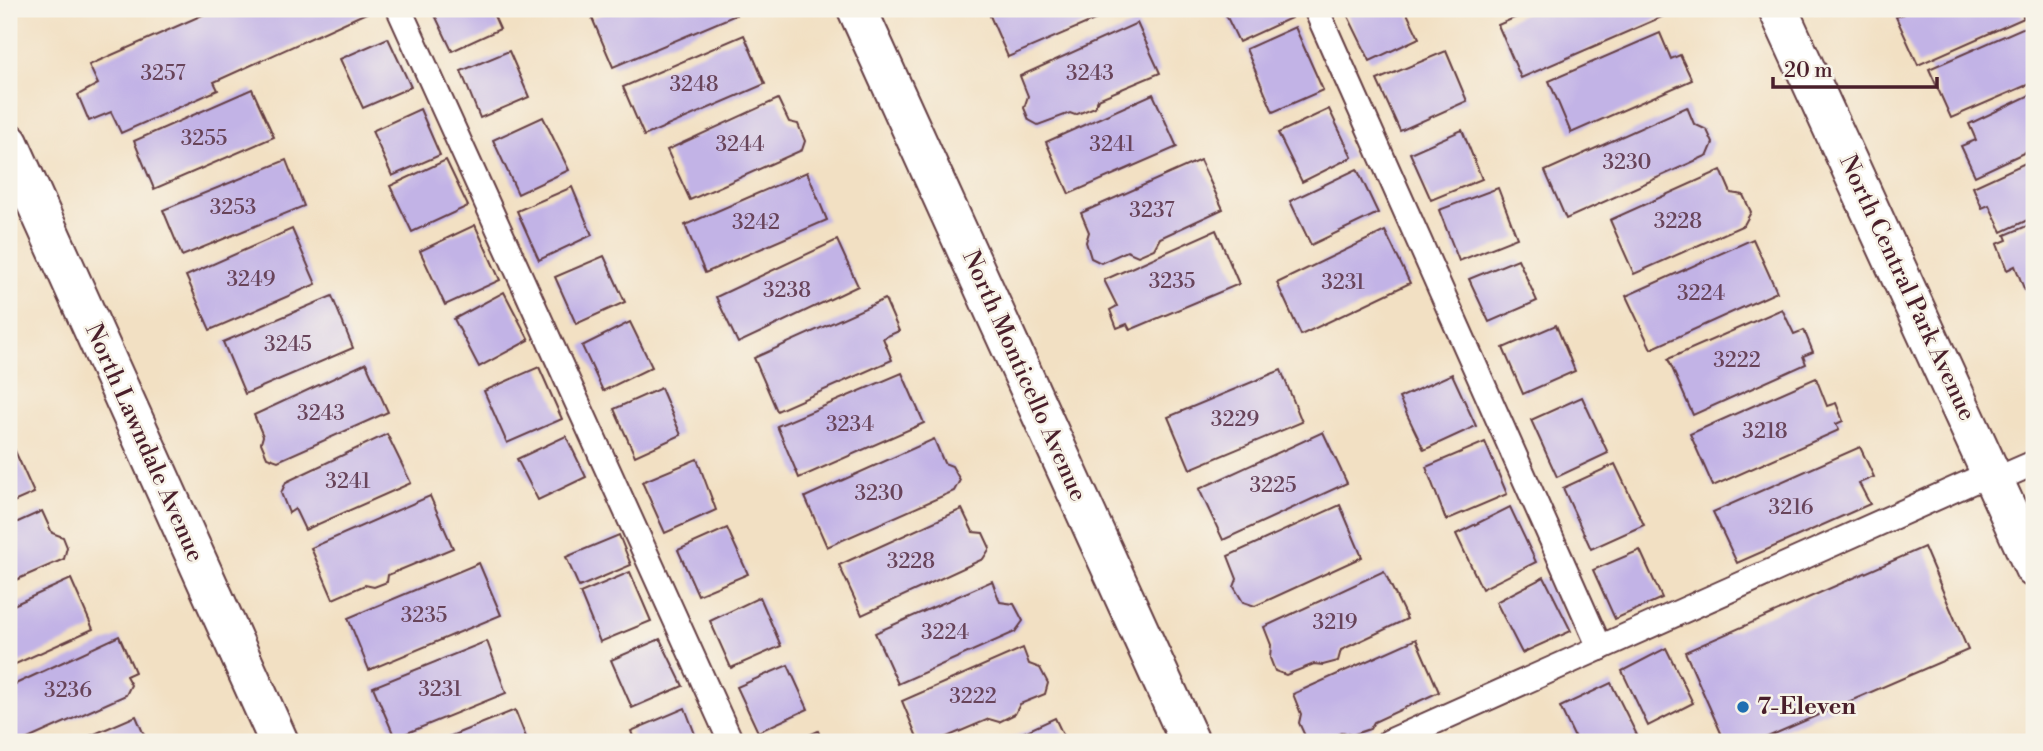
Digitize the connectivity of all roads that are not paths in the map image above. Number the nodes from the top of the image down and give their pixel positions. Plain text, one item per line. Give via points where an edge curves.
1 (399, 9) edge
2 (857, 9) edge
3 (1316, 9) edge
4 (1778, 9) edge
5 (9, 143) edge
6 (2034, 463) edge
7 (1993, 477) junction
8 (2034, 568) edge
9 (1600, 648) junction
10 (279, 742) edge
11 (731, 742) edge
12 (1190, 742) edge
13 (1389, 742) edge

1 - 11 lane
2 - 12 street, North Monticello Avenue
3 - 9 lane
4 - 7 street, North Central Park Avenue
5 - 10 street, North Lawndale Avenue
6 - 7 lane
7 - 8 street, North Central Park Avenue
7 - 9 lane
9 - 13 lane

